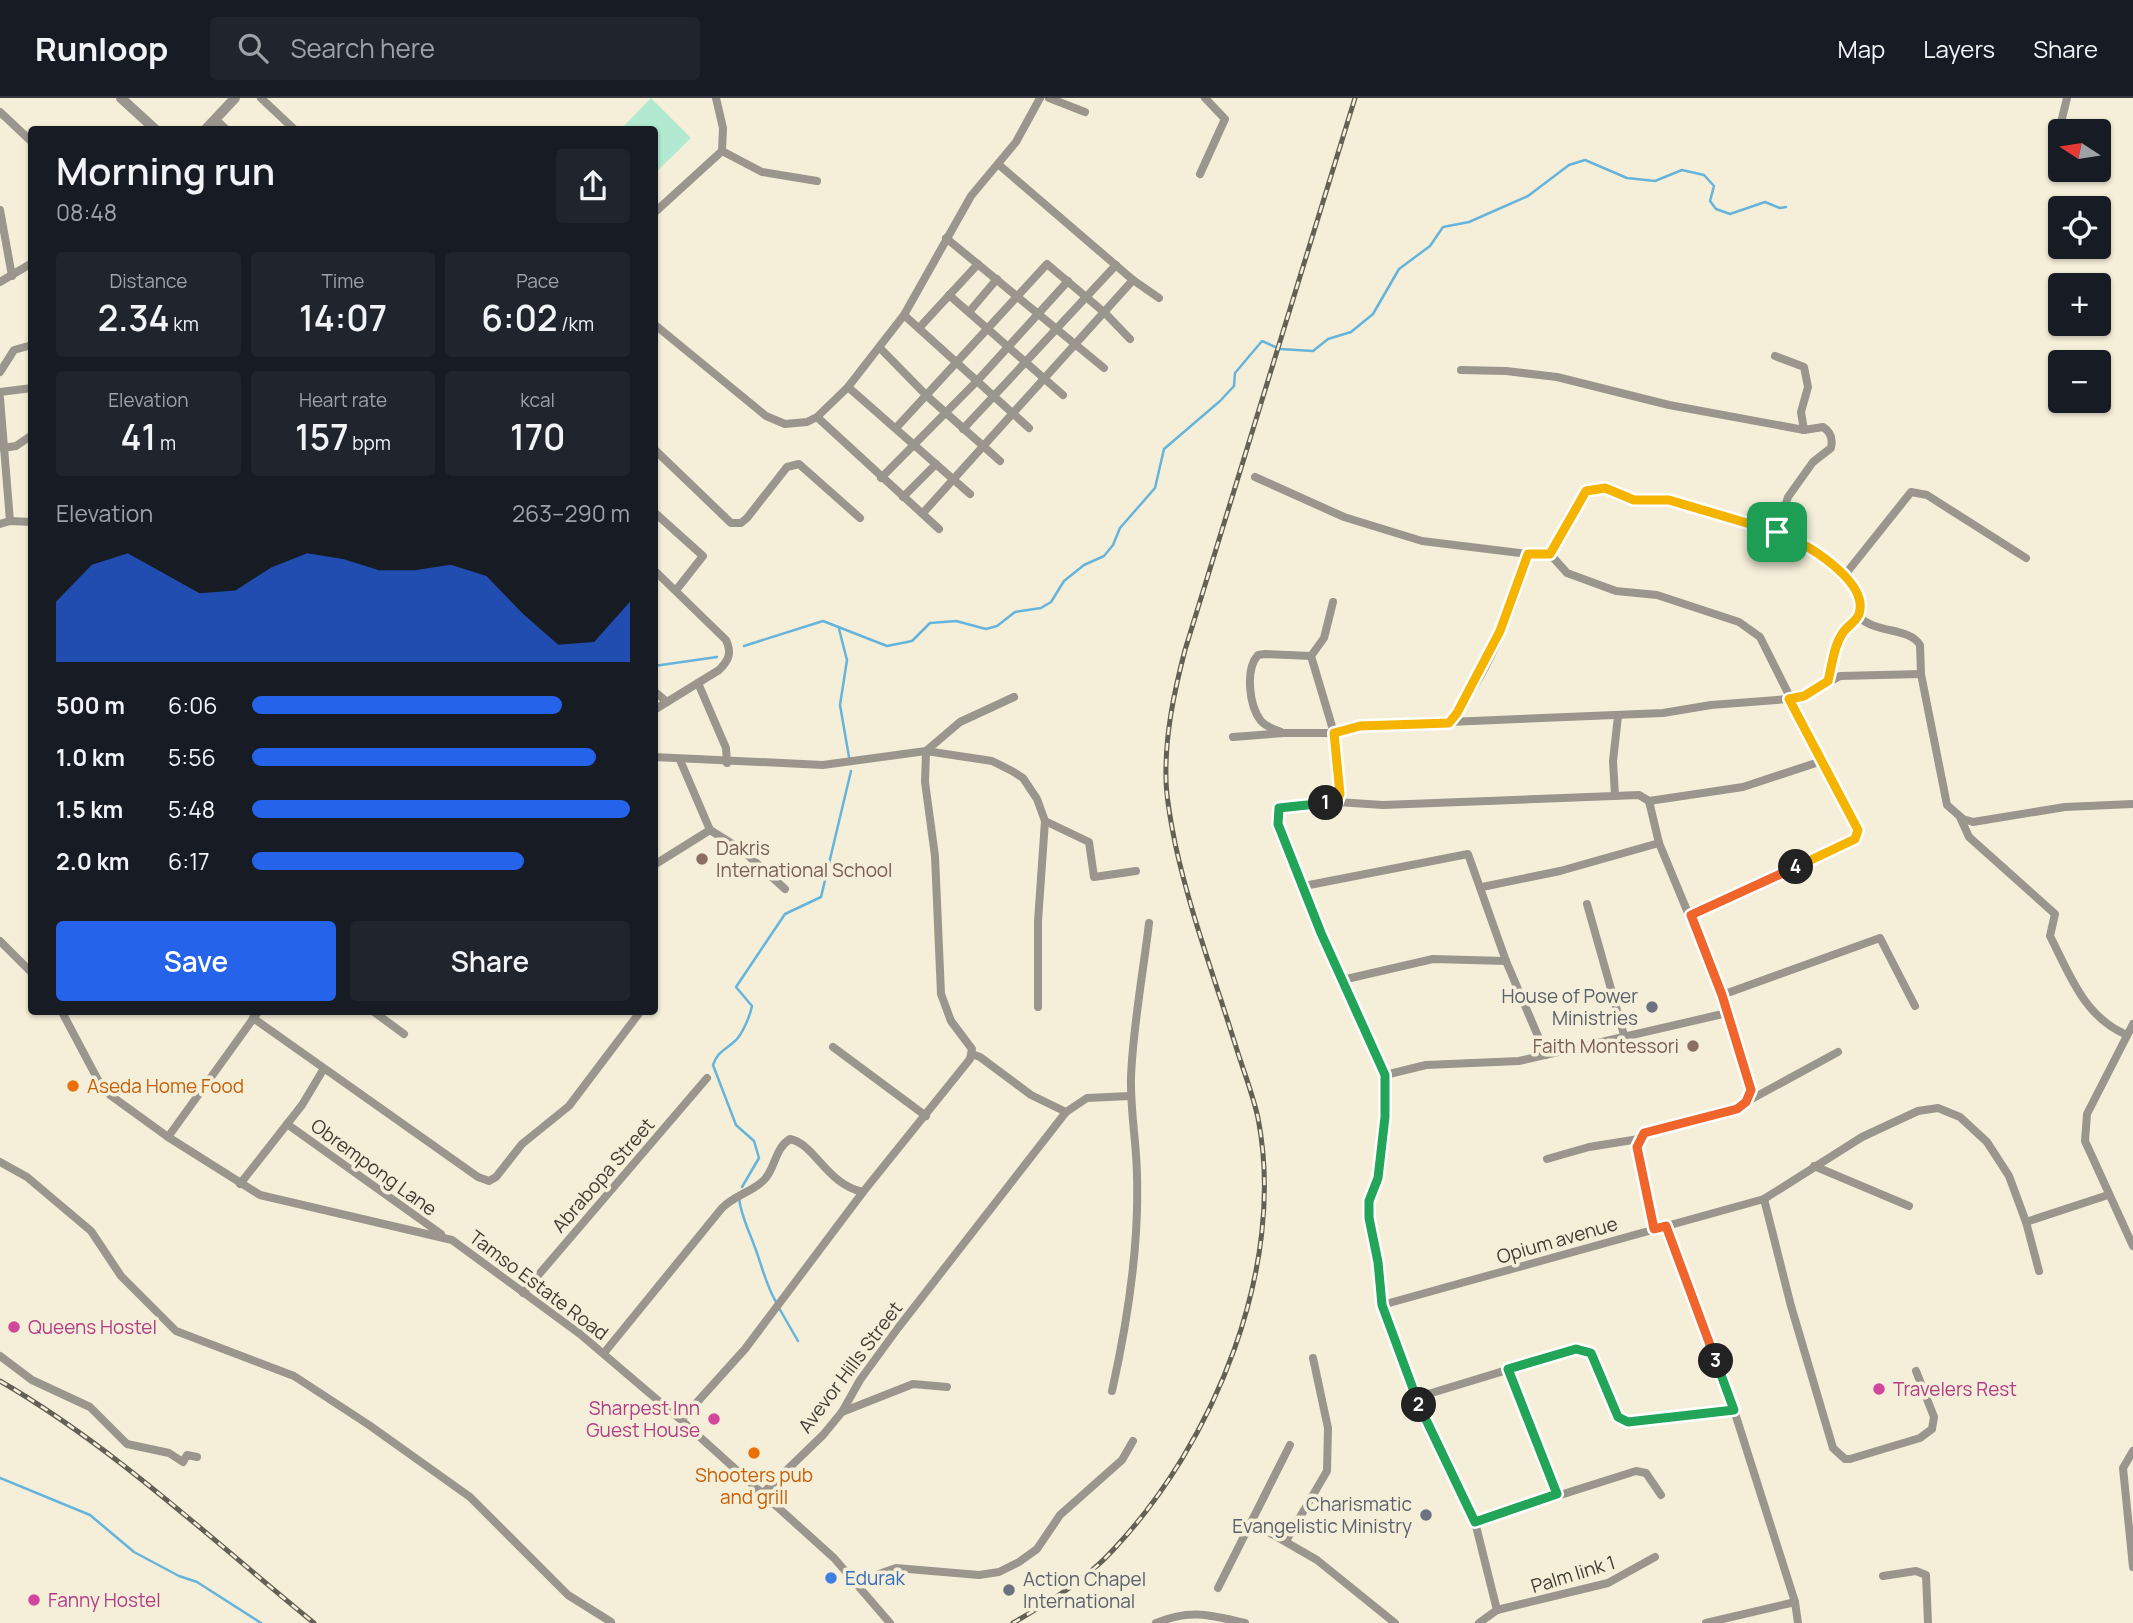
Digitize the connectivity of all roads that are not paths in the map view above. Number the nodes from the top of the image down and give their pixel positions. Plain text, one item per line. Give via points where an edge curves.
1 (121, 98) edge
2 (235, 98) edge
3 (261, 98) edge
4 (716, 98) edge
5 (1040, 98) edge
6 (1049, 98) edge
7 (1205, 98) edge
8 (2067, 98) edge
9 (1085, 112) dead end
10 (0, 113) edge
11 (215, 119) junction
12 (2062, 119) edge
13 (152, 126) edge
14 (209, 126) edge
15 (223, 126) edge
16 (291, 126) edge
17 (28, 138) edge
18 (722, 151) junction
19 (998, 164) junction
20 (1200, 174) dead end
21 (817, 181) dead end
22 (658, 209) edge
23 (0, 210) edge
24 (946, 238) junction
25 (978, 264) junction
26 (1116, 265) junction
27 (28, 266) edge
28 (12, 276) junction
29 (997, 279) junction
30 (1068, 281) junction
31 (1133, 281) junction
32 (0, 282) edge
33 (949, 295) junction
34 (1017, 296) junction
35 (1087, 297) junction
36 (1159, 298) dead end
37 (969, 312) junction
38 (1038, 313) junction
39 (1105, 313) junction
40 (904, 316) junction
41 (658, 327) edge
42 (919, 328) junction
43 (989, 329) junction
44 (1057, 329) junction
45 (1130, 339) dead end
46 (1077, 345) junction
47 (28, 346) edge
48 (1008, 346) junction
49 (880, 348) junction
50 (1775, 356) dead end
51 (959, 362) junction
52 (1026, 363) junction
53 (1104, 368) dead end
54 (1461, 370) dead end
55 (0, 372) edge
56 (1045, 379) junction
57 (978, 380) junction
58 (848, 387) junction
59 (28, 389) edge
60 (0, 393) edge
61 (1063, 395) dead end
62 (927, 396) junction
63 (995, 396) junction
64 (0, 398) edge
65 (946, 413) junction
66 (1013, 413) junction
67 (817, 417) junction
68 (896, 428) junction
69 (1029, 428) dead end
70 (963, 429) junction
71 (1804, 430) junction
72 (28, 438) edge
73 (914, 445) junction
74 (983, 446) junction
75 (3, 448) junction
76 (658, 453) edge
77 (1000, 461) dead end
78 (936, 464) junction
79 (1255, 477) dead end
80 (881, 478) junction
81 (953, 479) junction
82 (970, 494) dead end
83 (903, 497) junction
84 (923, 513) junction
85 (658, 516) edge
86 (860, 518) dead end
87 (10, 520) junction
88 (28, 522) edge
89 (0, 524) edge
90 (939, 529) dead end
91 (1777, 532) junction
92 (1528, 554) junction
93 (1550, 554) junction
94 (2026, 558) dead end
95 (658, 573) edge
96 (1844, 576) junction
97 (677, 589) junction
98 (1333, 602) dead end
99 (1858, 617) junction
100 (1311, 656) junction
101 (1921, 674) junction
102 (1828, 681) junction
103 (698, 683) junction
104 (658, 694) edge
105 (1014, 697) dead end
106 (1789, 699) junction
107 (667, 702) junction
108 (658, 708) edge
109 (1618, 716) junction
110 (1449, 723) junction
111 (1284, 733) junction
112 (1334, 733) junction
113 (1233, 737) dead end
114 (926, 751) junction
115 (658, 757) edge
116 (680, 760) junction
117 (1822, 761) junction
118 (727, 763) junction
119 (1615, 796) junction
120 (1649, 801) junction
121 (1337, 802) junction
122 (2133, 804) edge
123 (1960, 817) junction
124 (1045, 821) junction
125 (710, 830) junction
126 (1659, 843) junction
127 (658, 862) edge
128 (1136, 871) dead end
129 (1304, 886) junction
130 (1482, 887) junction
131 (785, 889) dead end
132 (1587, 904) dead end
133 (1691, 915) junction
134 (1149, 922) dead end
135 (0, 941) edge
136 (1506, 961) junction
137 (28, 969) edge
138 (1342, 980) junction
139 (1722, 995) junction
140 (1915, 1006) dead end
141 (1038, 1007) dead end
142 (1727, 1013) junction
143 (64, 1015) edge
144 (256, 1015) edge
145 (378, 1015) edge
146 (638, 1015) edge
147 (2133, 1024) edge
148 (404, 1034) dead end
149 (1624, 1035) junction
150 (2127, 1035) junction
151 (833, 1047) dead end
152 (1838, 1052) dead end
153 (972, 1054) junction
154 (1546, 1055) junction
155 (323, 1070) junction
156 (1385, 1075) junction
157 (707, 1078) dead end
158 (1130, 1096) junction
159 (1746, 1102) junction
160 (1066, 1112) junction
161 (926, 1116) junction
162 (287, 1124) junction
163 (168, 1137) junction
164 (1639, 1139) junction
165 (1547, 1159) dead end
166 (0, 1162) edge
167 (1814, 1166) junction
168 (240, 1184) junction
169 (863, 1192) junction
170 (2108, 1195) junction
171 (1764, 1199) junction
172 (1909, 1206) dead end
173 (2026, 1222) junction
174 (1666, 1226) junction
175 (1654, 1229) junction
176 (443, 1236) junction
177 (2133, 1246) edge
178 (2039, 1271) dead end
179 (523, 1293) junction
180 (1382, 1305) junction
181 (604, 1353) junction
182 (0, 1356) edge
183 (1313, 1358) dead end
184 (1508, 1369) junction
185 (1916, 1371) dead end
186 (947, 1387) dead end
187 (1112, 1391) dead end
188 (1415, 1398) junction
189 (1734, 1410) junction
190 (842, 1412) junction
191 (681, 1420) junction
192 (1133, 1441) dead end
193 (1290, 1445) dead end
194 (2133, 1451) edge
195 (197, 1457) dead end
196 (763, 1493) junction
197 (1557, 1494) junction
198 (1661, 1495) dead end
199 (1251, 1522) junction
200 (1475, 1522) junction
201 (1286, 1541) junction
202 (1655, 1557) dead end
203 (2133, 1567) edge
204 (1883, 1576) dead end
205 (856, 1582) junction
206 (1218, 1588) dead end
207 (1795, 1602) junction
208 (1497, 1610) junction
209 (611, 1622) edge
210 (890, 1623) edge
211 (1156, 1623) edge
212 (1245, 1623) edge
213 (1395, 1623) edge
214 (1479, 1623) edge
215 (1706, 1623) edge
216 (1798, 1623) edge
217 (1928, 1623) edge

1 - 13 street
2 - 11 street
3 - 16 street
4 - 18 street via 723,128
5 - 19 street
6 - 9 street
7 - 20 street via 1224,119
8 - 12 street
10 - 17 street
11 - 14 street
11 - 15 street
18 - 21 street via 762,172
18 - 22 street
19 - 24 street via 971,196
19 - 26 street
23 - 28 street
24 - 25 street
24 - 40 street
25 - 29 street
25 - 33 street
26 - 31 street
26 - 35 street
27 - 28 street
28 - 32 street
29 - 34 street
29 - 37 street
30 - 34 street via 1049,264
30 - 35 street
30 - 38 street
31 - 36 street
31 - 39 street
33 - 37 street
33 - 42 street
34 - 38 street
34 - 43 street
35 - 39 street
35 - 44 street
37 - 43 street
38 - 44 street
38 - 48 street
39 - 45 street
39 - 46 street
40 - 42 street
40 - 49 street
41 - 67 street via 766,416 785,424
42 - 51 street
43 - 48 street
43 - 51 street
44 - 46 street
44 - 52 street
46 - 53 street
46 - 56 street
47 - 55 street via 14,350
48 - 52 street
48 - 57 street
49 - 58 street
49 - 62 street
50 - 71 street via 1799,363 1806,372 1808,387 1801,412
51 - 57 street
51 - 62 street
52 - 56 street
52 - 63 street
54 - 71 street via 1557,377 1669,405
56 - 61 street
56 - 66 street
57 - 63 street
57 - 65 street
58 - 67 street
58 - 68 street
59 - 60 street
62 - 65 street
62 - 68 street
63 - 66 street
63 - 70 street
64 - 75 street
65 - 70 street
65 - 73 street
66 - 69 street
66 - 74 street
67 - 80 street
68 - 73 street
70 - 74 street
71 - 91 street via 1823,427 1831,436 1831,448 1814,462 1788,497
72 - 75 street
73 - 78 street
73 - 80 street
74 - 77 street
74 - 81 street
75 - 87 street
76 - 86 street via 731,523 747,518 794,463
78 - 81 street
78 - 83 street
79 - 92 street via 1344,517 1422,541
80 - 83 street
81 - 82 street
81 - 84 street
83 - 84 street
84 - 90 street
85 - 97 street via 703,556
87 - 88 street
87 - 89 street
91 - 93 street via 1669,500 1634,500 1605,488 1586,491
91 - 96 street via 1793,537
92 - 93 street
92 - 110 street via 1500,631
93 - 106 street via 1567,573 1616,591 1657,595 1739,622 1760,637
94 - 96 street via 1927,495 1911,492
95 - 97 street
96 - 99 street via 1856,592
97 - 103 street via 730,648 727,662
98 - 100 street via 1324,638
99 - 101 street via 1872,627 1917,639
99 - 102 street via 1836,645
100 - 111 street via 1265,654 1253,662 1252,693 1259,718
100 - 112 street
101 - 102 street via 1850,675
101 - 123 street via 1947,805
102 - 106 street via 1804,696
103 - 107 street
103 - 118 street via 726,748
104 - 107 street
105 - 114 street via 960,722
106 - 109 street
106 - 117 street
107 - 108 street
109 - 110 street
109 - 119 street
110 - 112 street via 1360,726
111 - 112 street
111 - 113 street
112 - 121 street
114 - 118 street via 822,765
114 - 124 street via 992,761 1012,771 1023,778 1037,799
114 - 153 street via 941,994 951,1021
115 - 116 street
116 - 118 street
116 - 125 street
117 - 120 street via 1743,787
117 - 133 street via 1858,830 1855,839
119 - 120 street via 1639,795
119 - 121 street via 1383,805
120 - 126 street
121 - 129 street via 1279,808 1278,824
122 - 123 street via 2065,807 1973,822
123 - 150 street via 1969,837 2055,914 2050,936 2084,1003 2112,1029
124 - 128 street via 1089,842 1094,877
124 - 141 street
125 - 127 street
125 - 131 street via 732,842
126 - 130 street
126 - 133 street
129 - 130 street via 1465,853 1471,856
129 - 138 street
130 - 136 street
132 - 149 street
133 - 139 street
134 - 158 street
135 - 137 street
136 - 138 street via 1433,959
136 - 154 street
138 - 156 street
139 - 140 street via 1880,938
139 - 142 street
142 - 149 street
142 - 159 street via 1751,1090
143 - 163 street, Tamso Estate Road via 103,1088
144 - 155 street
144 - 163 street
145 - 148 street
146 - 155 street via 569,1106 522,1144 492,1180 478,1177
147 - 150 street
149 - 154 street
150 - 170 street via 2084,1127 2085,1141
151 - 161 street
152 - 159 street
153 - 160 street via 1031,1095
153 - 161 street
154 - 156 street via 1519,1061 1426,1065
155 - 162 street
156 - 180 street via 1378,1178 1369,1201
157 - 179 street, Abrabopa Street
158 - 160 street via 1087,1098
158 - 187 street via 1138,1181 1126,1321
159 - 164 street via 1737,1109 1644,1133
160 - 190 street, Avevor Hills Street via 860,1380
161 - 169 street
162 - 168 street
162 - 176 street, Obrempong Lane
163 - 168 street, Tamso Estate Road
164 - 165 street
164 - 175 street
166 - 209 street via 27,1177 92,1231 121,1276 176,1331 293,1376 369,1425 470,1497 568,1595
167 - 171 street, Opium avenue
167 - 172 street
167 - 173 street, Opium avenue via 1861,1137 1918,1111 1938,1108 1960,1117 1987,1142 2009,1176
168 - 176 street, Tamso Estate Road via 279,1201
169 - 181 street via 833,1179 800,1143 790,1139 764,1180 723,1208
169 - 191 street via 745,1349
170 - 173 street
170 - 177 street
171 - 174 street, Opium avenue
171 - 185 street via 1791,1306 1833,1448 1839,1455 1850,1459 1920,1438 1932,1429 1934,1417
173 - 178 street
174 - 175 street, Opium avenue
174 - 189 street
175 - 180 street, Opium avenue
176 - 179 street, Tamso Estate Road
179 - 181 street, Tamso Estate Road
180 - 188 street
181 - 191 street, Tamso Estate Road
182 - 195 street via 32,1380 90,1407 127,1444 169,1453 183,1462 187,1455
183 - 201 street via 1328,1428 1327,1471
184 - 188 street
184 - 189 street via 1584,1350 1591,1353 1622,1421
184 - 197 street
186 - 190 street via 913,1384
188 - 200 street
189 - 207 street
190 - 196 street, Avevor Hills Street
191 - 196 street, Tamso Estate Road
192 - 205 street via 1113,1470 1052,1524 1037,1549 1014,1564 979,1575 896,1568
193 - 199 street
194 - 203 street via 2123,1468
196 - 205 street, Tamso Estate Road
197 - 198 street via 1636,1471 1646,1473
197 - 200 street
199 - 201 street
199 - 206 street
200 - 208 street
201 - 213 street
202 - 208 street, Palm link 1 via 1608,1583
204 - 217 street via 1916,1571 1926,1575
205 - 210 street, Tamso Estate Road
207 - 215 street
207 - 216 street
208 - 214 street
211 - 212 street via 1185,1613

